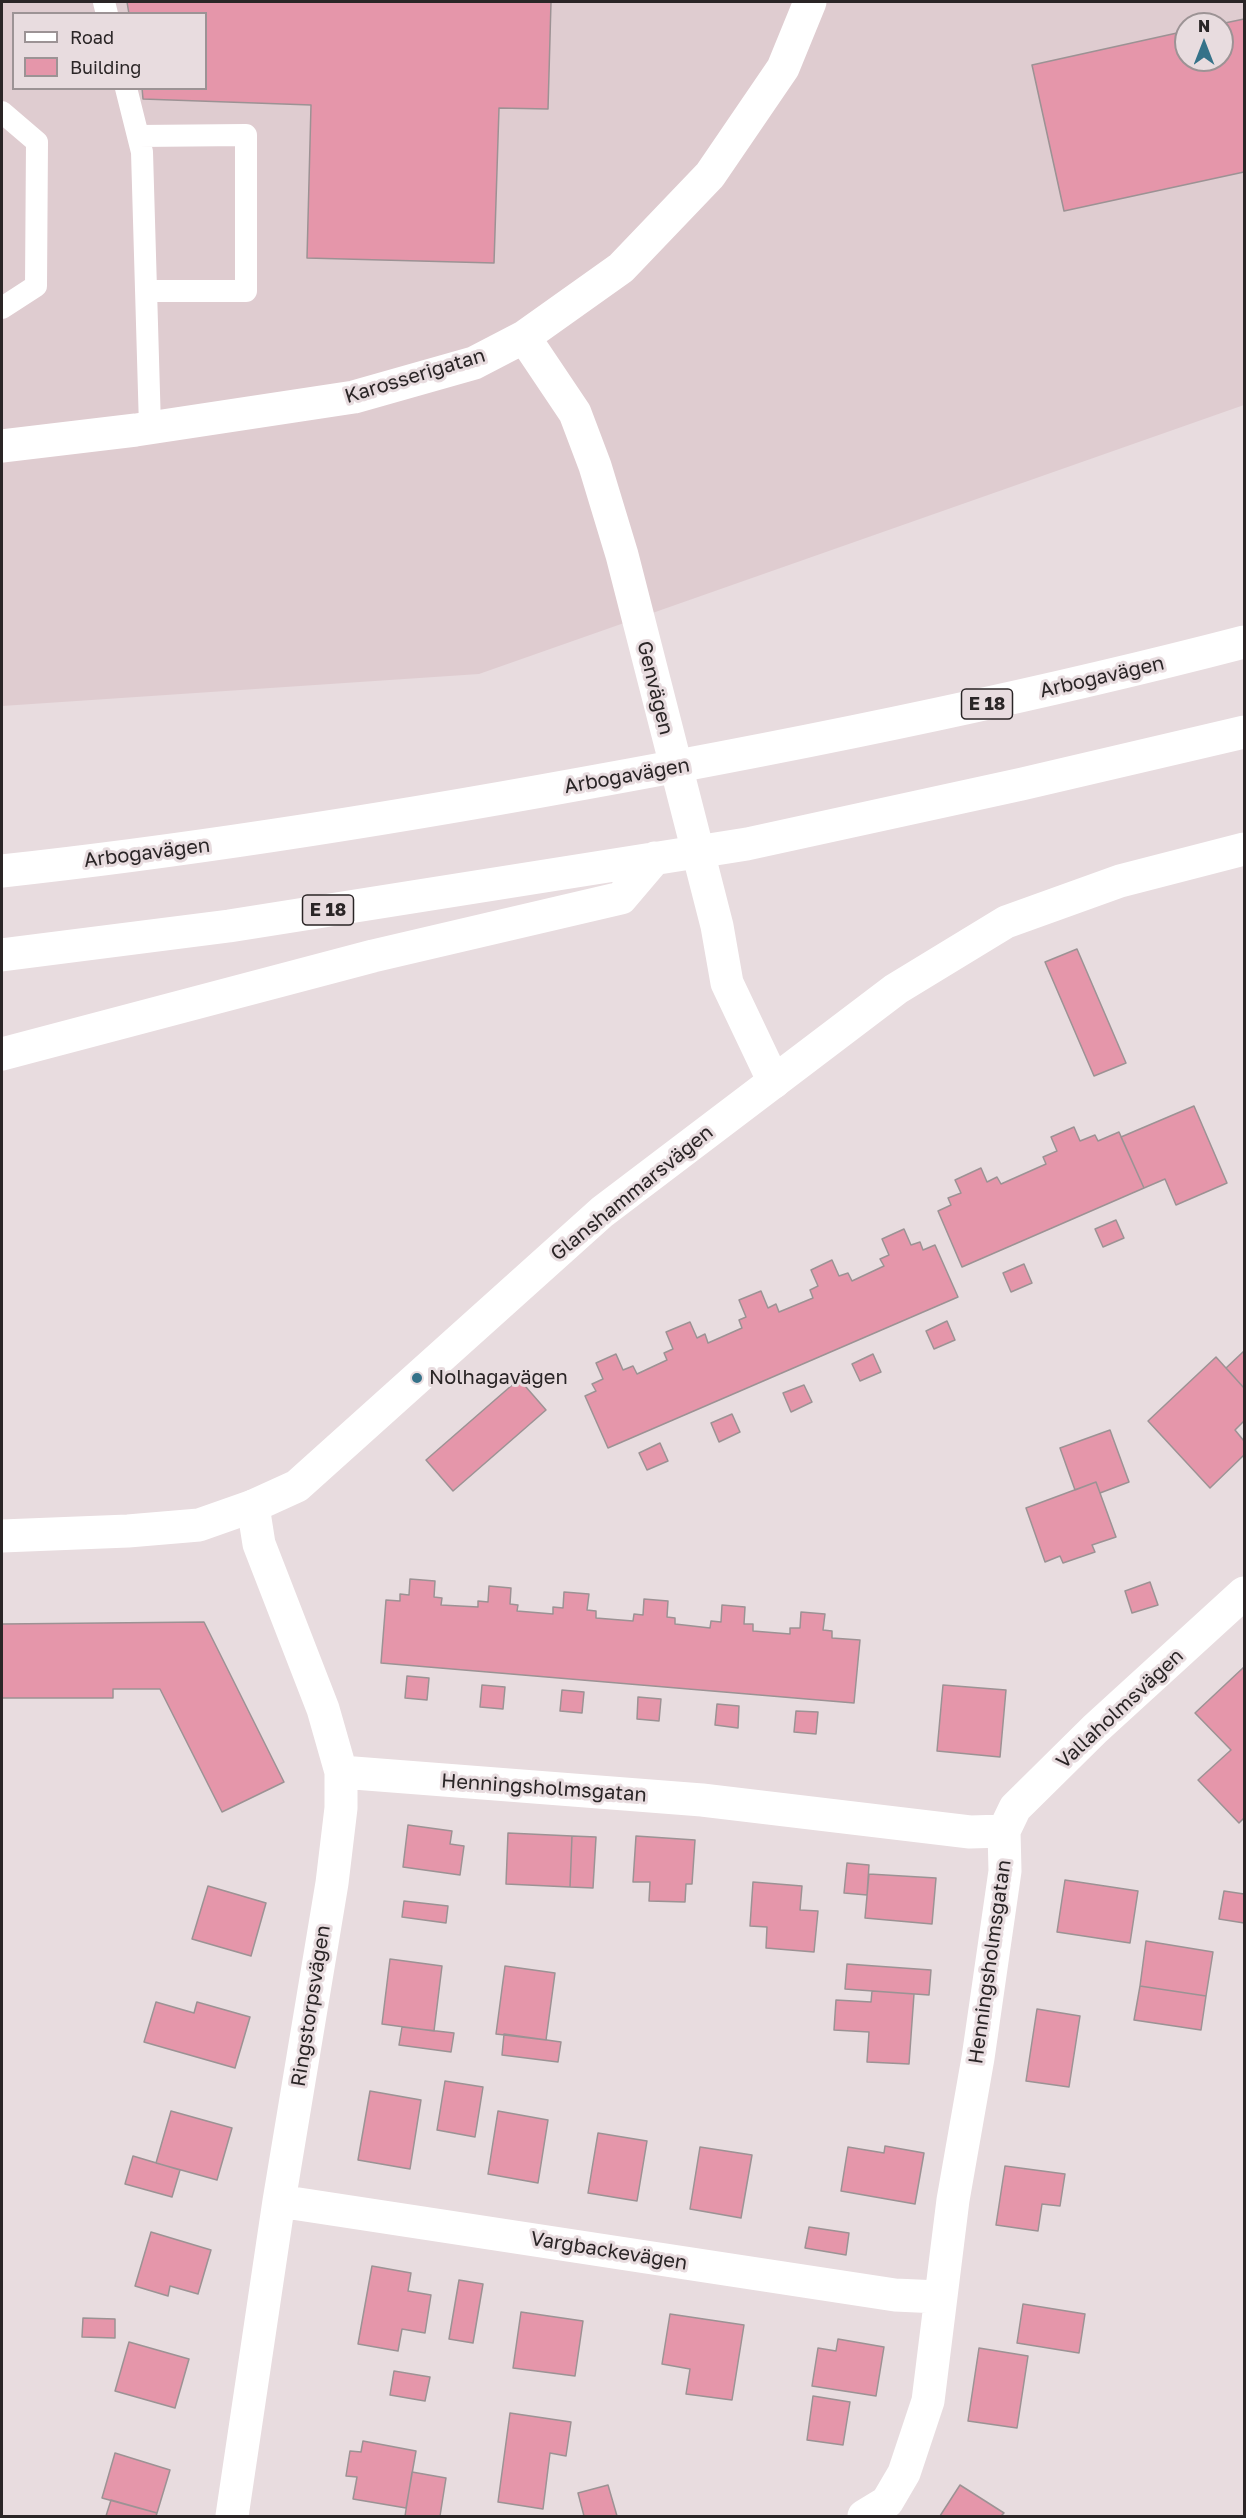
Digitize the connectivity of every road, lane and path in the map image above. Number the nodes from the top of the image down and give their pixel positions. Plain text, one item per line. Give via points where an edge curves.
1 (810, 2) edge
2 (126, 90) edge
3 (2, 112) edge
4 (138, 136) junction
5 (146, 291) junction
6 (2, 308) edge
7 (524, 338) junction
8 (150, 427) junction
9 (2, 446) edge
10 (1245, 642) edge
11 (1245, 732) edge
12 (1245, 849) edge
13 (655, 858) junction
14 (2, 871) edge
15 (2, 955) edge
16 (2, 1054) edge
17 (774, 1082) junction
18 (254, 1506) junction
19 (2, 1536) edge
20 (1245, 1593) edge
21 (341, 1772) junction
22 (1004, 1832) junction
23 (279, 2201) junction
24 (939, 2297) junction
25 (232, 2517) edge
26 (864, 2517) edge

1 - 7 main road, Karosserigatan via 783,68 710,175 621,268
2 - 4 lane
3 - 6 lane via 37,142 36,286
4 - 5 lane via 142,152
4 - 5 lane via 246,135 246,291
5 - 8 lane
7 - 8 main road, Karosserigatan via 474,363 354,397
7 - 17 main road, Genvägen via 575,413 595,466 622,555 717,926 727,983
8 - 9 main road, Karosserigatan
10 - 14 main road, Arbogavägen / E 18 via 998,701 728,758 390,818
11 - 13 main road, E 18 via 747,844
12 - 17 main road, Glanshammarsvägen via 1120,881 1006,922 896,989
13 - 15 main road, E 18 via 229,926
13 - 16 main road via 621,898 373,956
17 - 18 main road, Glanshammarsvägen via 602,1212 297,1486
18 - 19 main road, Glanshammarsvägen via 199,1525
18 - 21 main road, Ringstorpsvägen via 259,1544 323,1709
20 - 22 main road, Vallaholmsvägen via 1095,1729 1015,1808
21 - 22 main road, Henningsholmsgatan via 702,1800 970,1832
21 - 23 main road, Ringstorpsvägen via 332,1883
22 - 24 main road, Henningsholmsgatan via 1005,1871
23 - 24 main road, Vargbackevägen via 895,2295
23 - 25 main road, Ringstorpsvägen
24 - 26 main road, Henningsholmsgatan via 928,2401 904,2473 887,2502

